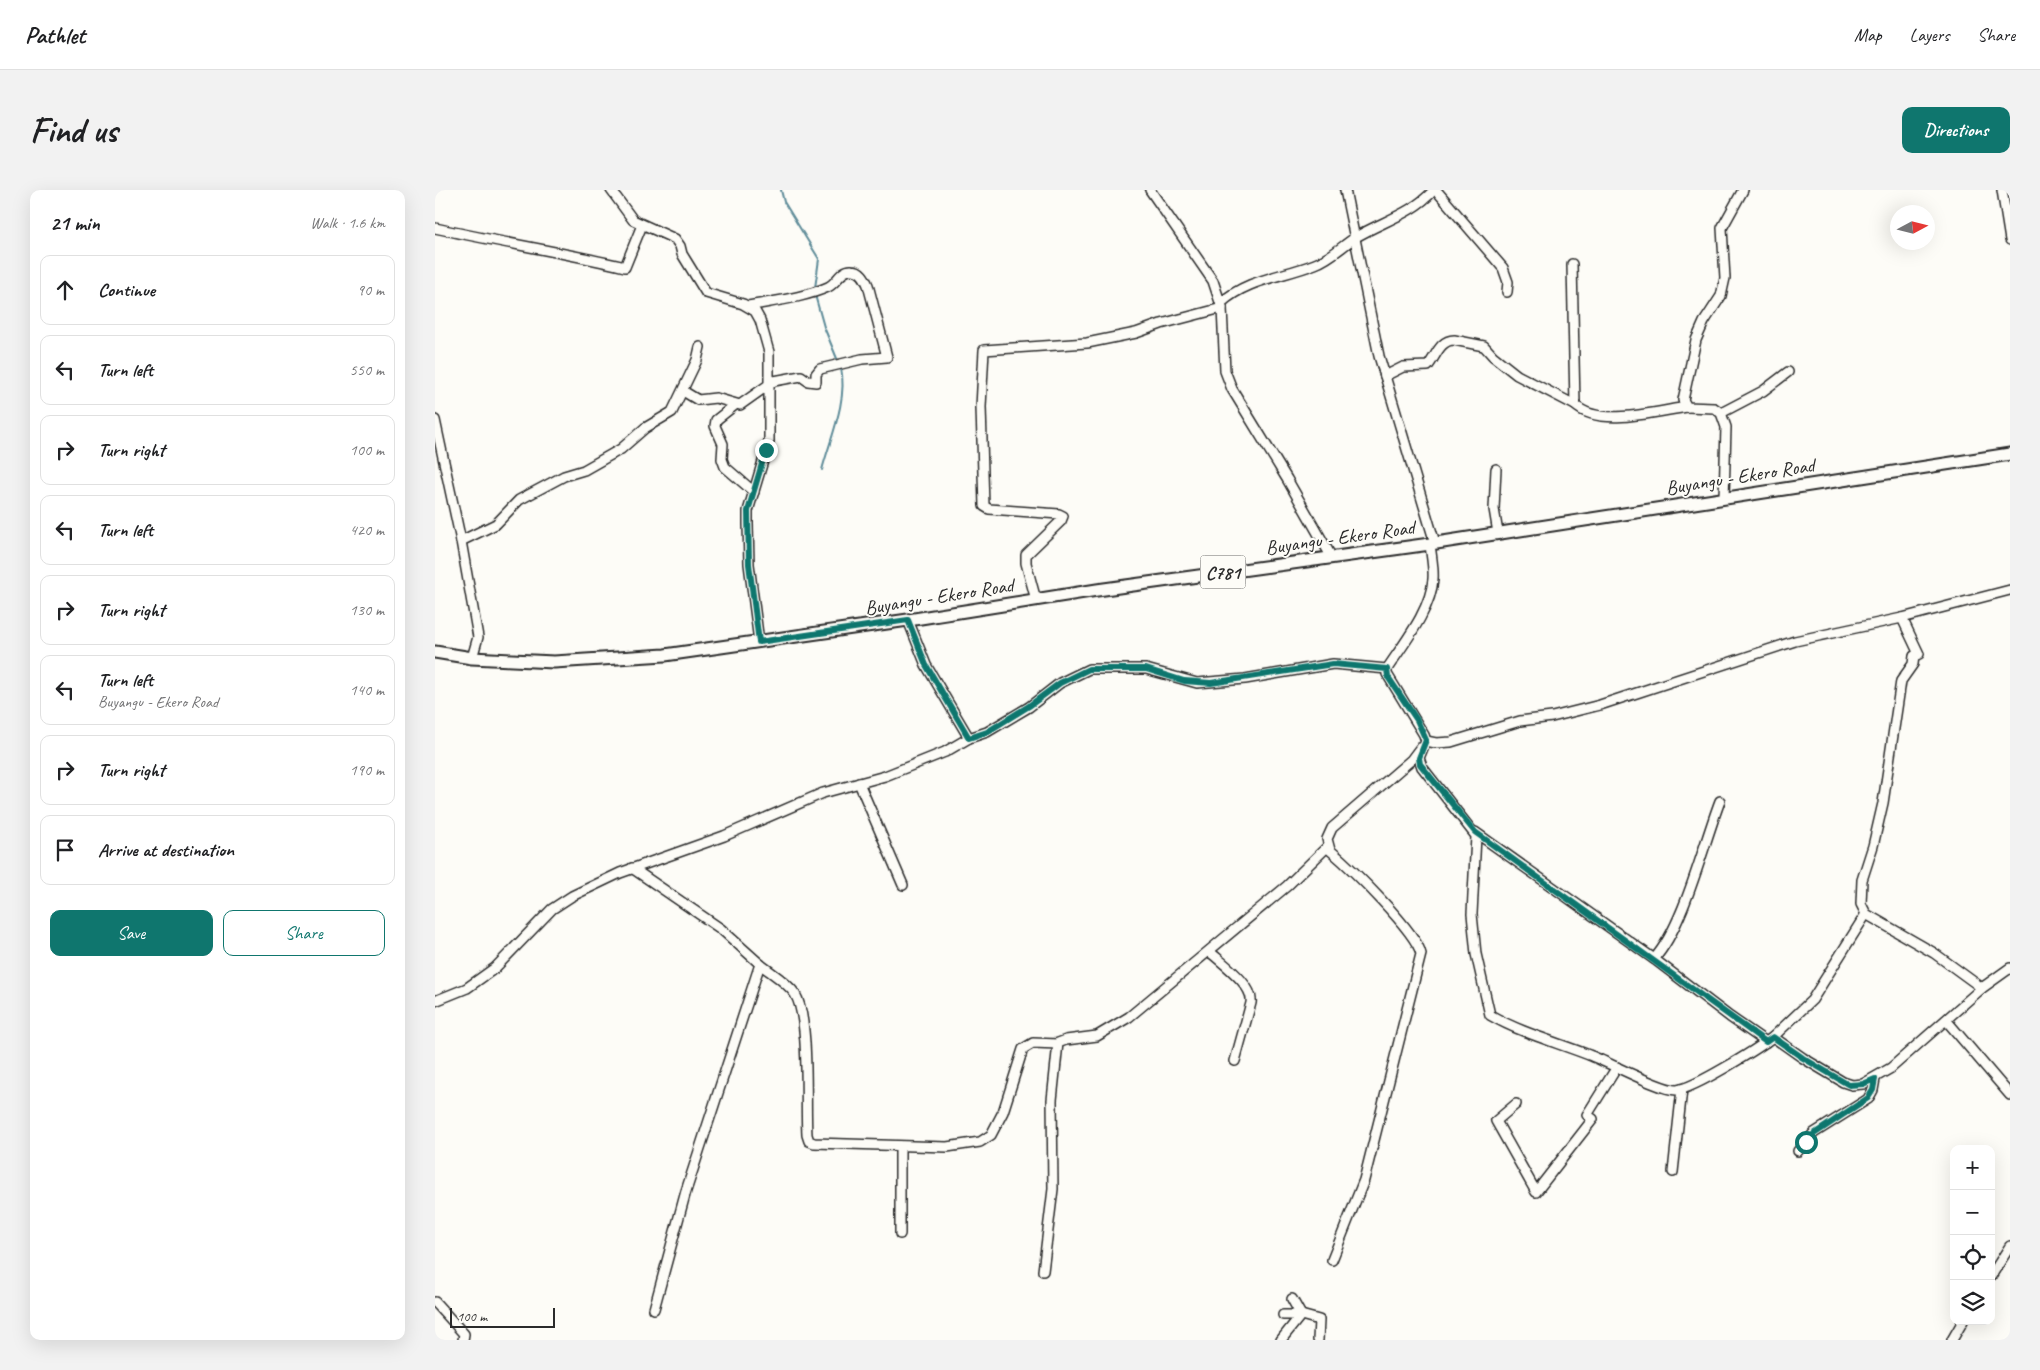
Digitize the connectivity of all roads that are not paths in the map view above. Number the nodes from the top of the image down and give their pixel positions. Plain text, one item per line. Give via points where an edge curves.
1 (611, 190) edge
2 (1150, 190) edge
3 (1345, 190) edge
4 (1435, 190) edge
5 (1743, 190) edge
6 (2002, 190) edge
7 (642, 225) junction
8 (435, 228) edge
9 (1356, 238) junction
10 (2010, 240) edge
11 (1572, 264) dead end
12 (1507, 292) dead end
13 (748, 306) junction
14 (1221, 306) junction
15 (700, 347) dead end
16 (1787, 372) dead end
17 (1385, 376) junction
18 (769, 383) junction
19 (683, 392) junction
20 (735, 405) junction
21 (1575, 405) junction
22 (1687, 407) junction
23 (1721, 413) junction
24 (435, 420) edge
25 (2010, 454) edge
26 (1496, 469) dead end
27 (754, 492) junction
28 (1724, 498) junction
29 (1498, 533) junction
30 (461, 541) junction
31 (1433, 543) junction
32 (1331, 556) junction
33 (2010, 590) edge
34 (1036, 600) junction
35 (1902, 618) junction
36 (908, 620) junction
37 (759, 642) junction
38 (435, 652) edge
39 (472, 658) junction
40 (1387, 669) junction
41 (969, 738) junction
42 (1426, 740) junction
43 (859, 783) junction
44 (1720, 801) dead end
45 (1475, 832) junction
46 (1328, 846) junction
47 (632, 868) junction
48 (903, 885) dead end
49 (1866, 914) junction
50 (1209, 951) junction
51 (1654, 959) junction
52 (760, 964) junction
53 (2010, 968) edge
54 (1983, 988) junction
55 (435, 1001) edge
56 (1946, 1020) junction
57 (1770, 1039) junction
58 (1058, 1044) junction
59 (1235, 1061) dead end
60 (1617, 1067) junction
61 (1875, 1079) junction
62 (1681, 1089) junction
63 (2010, 1095) edge
64 (1516, 1104) dead end
65 (900, 1146) junction
66 (1798, 1151) dead end
67 (1673, 1172) dead end
68 (900, 1234) dead end
69 (2010, 1246) edge
70 (1332, 1260) dead end
71 (1995, 1270) edge
72 (1043, 1272) dead end
73 (1292, 1298) dead end
74 (435, 1302) edge
75 (654, 1309) dead end
76 (1283, 1315) dead end
77 (1301, 1315) junction
78 (1961, 1325) edge
79 (463, 1340) edge
80 (1281, 1340) edge
81 (1318, 1340) edge
82 (1952, 1340) edge

1 - 7 street via 633,220
2 - 14 street via 1213,280
3 - 9 street
4 - 9 street via 1411,210
4 - 12 street via 1503,268 1508,282
5 - 22 street via 1722,228 1725,278 1721,296 1696,340 1684,391 1683,400
6 - 10 street
7 - 8 street via 625,267
7 - 13 street via 675,239 706,293
9 - 14 street via 1328,258 1252,283
9 - 17 street
11 - 21 street
13 - 18 street via 759,317 767,341
13 - 18 street via 820,291 851,270 864,276 868,285 887,357 820,369 815,382 795,376
14 - 32 street via 1225,370 1232,389
14 - 34 street via 1136,334 1087,344 984,350 981,407 983,505 989,509 1063,516 1026,555
15 - 19 street
16 - 23 street via 1756,396
17 - 21 street via 1403,367 1428,366 1440,347 1454,340 1484,346 1517,375
17 - 31 street
18 - 20 street
18 - 27 street via 769,441
19 - 20 street via 698,400 716,398
19 - 30 street via 672,412 645,428 621,449 519,500 496,524
20 - 27 street via 716,420 715,426 723,444 722,459 725,467
21 - 22 street via 1608,418
22 - 23 street via 1709,407
23 - 28 street via 1725,426
24 - 30 street
25 - 28 main road, Buyangu - Ekero Road / C781
26 - 29 street via 1494,509
27 - 37 street via 748,511 749,564
28 - 29 main road, Buyangu - Ekero Road / C781
29 - 31 main road, Buyangu - Ekero Road / C781
30 - 39 street via 478,637
31 - 32 main road, Buyangu - Ekero Road / C781
31 - 40 street via 1431,591 1423,611
32 - 34 main road, Buyangu - Ekero Road / C781
33 - 35 street
34 - 36 main road, Buyangu - Ekero Road / C781
35 - 42 street via 1795,641 1600,705 1520,721 1451,742
35 - 49 street via 1919,654 1900,685 1883,803 1862,880 1861,904
36 - 37 main road, Buyangu - Ekero Road / C781
36 - 41 street via 926,665
37 - 39 main road, Buyangu - Ekero Road / C781 via 665,656 592,661
38 - 39 main road, Buyangu - Ekero Road / C781
40 - 41 street via 1333,664 1211,683 1184,681 1146,669 1089,669 1060,683 987,732
40 - 42 street via 1388,677 1417,720
41 - 43 street via 945,752
42 - 45 street via 1420,764
42 - 46 street via 1411,760 1332,828
43 - 47 street via 823,793 724,836
43 - 48 street
44 - 51 street via 1673,930
45 - 51 street
45 - 60 street via 1472,914 1476,954 1489,1014 1545,1040
46 - 50 street via 1287,886
46 - 70 street via 1399,921 1419,945 1421,954 1364,1180
47 - 52 street via 721,929
47 - 55 street via 562,902 495,968 467,988
49 - 54 street via 1934,953
49 - 57 street via 1812,1000
50 - 58 street via 1111,1029 1095,1037
50 - 59 street via 1251,994
51 - 57 street via 1722,1012
52 - 65 street via 791,989 798,1001 809,1140 822,1144
52 - 75 street via 686,1190
53 - 54 street
54 - 56 street
56 - 61 street
56 - 63 street
57 - 61 street via 1849,1085
57 - 62 street
58 - 65 street via 1033,1042 1023,1048 1003,1112 985,1140 961,1146
58 - 72 street via 1051,1100 1053,1189
60 - 62 street via 1669,1089
60 - 64 street via 1587,1115 1593,1119 1536,1192 1496,1122
61 - 66 street via 1868,1098 1814,1134
62 - 67 street
65 - 68 street
69 - 71 street
73 - 77 street
74 - 79 street via 464,1334
76 - 77 street
77 - 80 street
77 - 81 street via 1319,1320
78 - 82 street

